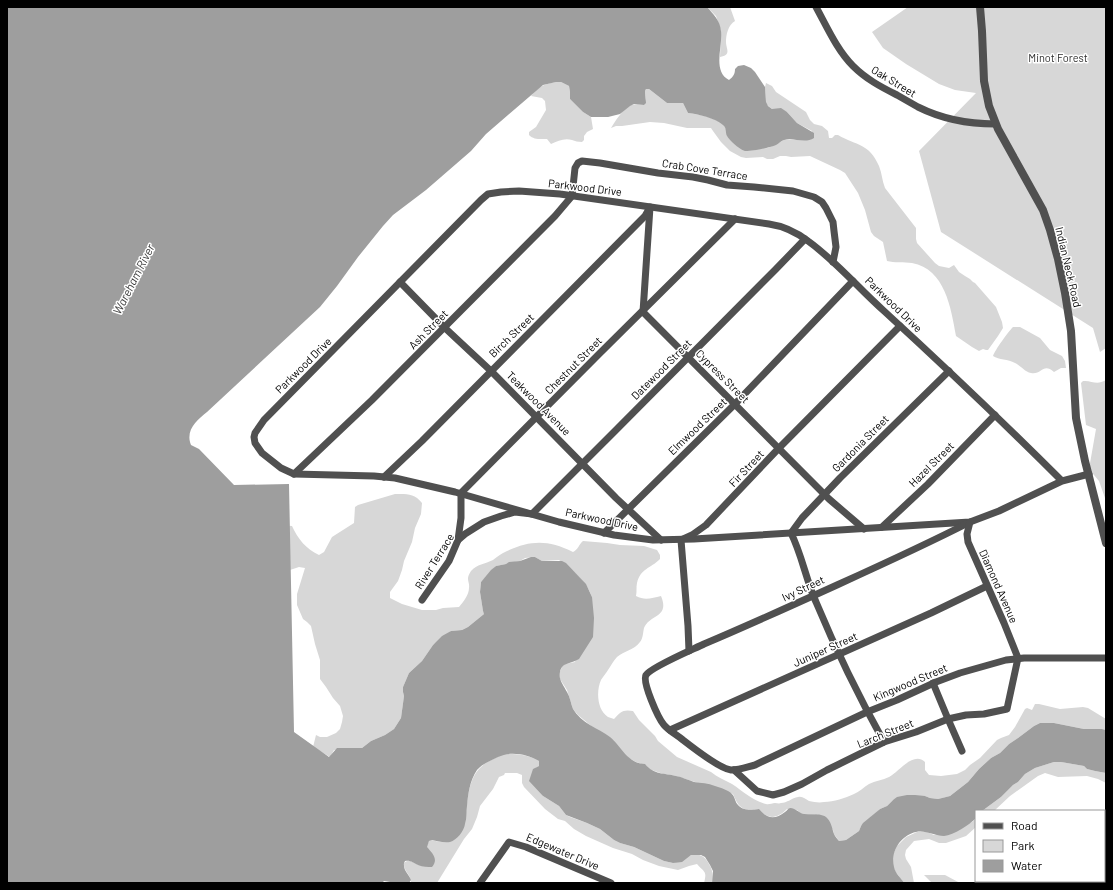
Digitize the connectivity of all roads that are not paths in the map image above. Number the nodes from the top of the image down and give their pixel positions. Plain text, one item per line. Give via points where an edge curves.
1 (816, 7) edge
2 (980, 7) edge
3 (995, 124) junction
4 (572, 196) junction
5 (650, 207) junction
6 (735, 219) junction
7 (804, 239) junction
8 (833, 262) junction
9 (853, 281) junction
10 (400, 282) junction
11 (642, 312) junction
12 (900, 326) junction
13 (445, 328) junction
14 (688, 357) junction
15 (491, 371) junction
16 (948, 371) junction
17 (734, 404) junction
18 (995, 415) junction
19 (537, 417) junction
20 (779, 448) junction
21 (582, 464) junction
22 (294, 474) junction
23 (1089, 474) junction
24 (384, 477) junction
25 (1062, 481) junction
26 (461, 493) junction
27 (825, 494) junction
28 (628, 509) junction
29 (532, 514) junction
30 (970, 522) junction
31 (882, 527) junction
32 (864, 529) junction
33 (604, 533) junction
34 (790, 534) junction
35 (458, 540) junction
36 (661, 540) junction
37 (681, 540) junction
38 (1106, 543) edge
39 (987, 586) junction
40 (813, 596) junction
41 (422, 600) dead end
42 (689, 651) junction
43 (839, 654) junction
44 (1018, 658) junction
45 (1106, 658) edge
46 (646, 674) joint
47 (933, 683) junction
48 (867, 712) junction
49 (948, 719) junction
50 (670, 730) junction
51 (884, 742) junction
52 (962, 751) dead end
53 (734, 770) junction
54 (480, 883) edge
55 (611, 883) edge

1 - 3 street, Oak Street via 847,59 870,80 927,111 967,122
2 - 3 street, Indian Neck Road via 985,88
3 - 23 street, Indian Neck Road via 1043,210 1055,248 1071,332 1076,418
4 - 5 street, Parkwood Drive
4 - 8 street, Crab Cove Terrace via 575,167 579,162 586,161 694,177 728,185 793,191 822,202 834,226 836,247
4 - 10 street, Parkwood Drive via 519,192 488,194
4 - 13 street, Ash Street
5 - 6 street, Parkwood Drive
5 - 11 street
5 - 15 street, Birch Street via 645,216
6 - 7 street, Parkwood Drive via 782,227
6 - 11 street, Chestnut Street
7 - 8 street, Parkwood Drive
7 - 14 street, Datewood Street
8 - 9 street, Parkwood Drive
9 - 12 street, Parkwood Drive
9 - 17 street, Elmwood Street
10 - 13 street, Teakwood Avenue
10 - 22 street, Parkwood Drive via 256,431 255,441 262,452 281,468
11 - 14 street, Cypress Street
11 - 19 street, Chestnut Street
12 - 16 street, Parkwood Drive
12 - 20 street, Fir Street
13 - 15 street, Teakwood Avenue
13 - 22 street, Ash Street
14 - 17 street, Cypress Street
14 - 21 street, Datewood Street
15 - 19 street, Teakwood Avenue
15 - 24 street, Birch Street
16 - 18 street, Parkwood Drive
16 - 27 street, Gardonia Street
17 - 20 street, Cypress Street
17 - 28 street, Elmwood Street
18 - 25 street, Parkwood Drive
18 - 31 street, Hazel Street
19 - 21 street, Teakwood Avenue
19 - 26 street, Chestnut Street
20 - 27 street, Cypress Street
20 - 37 street, Fir Street via 706,525
21 - 28 street, Teakwood Avenue
21 - 29 street, Datewood Street
22 - 24 street, Parkwood Drive
23 - 25 street, Parkwood Drive
23 - 38 street, Indian Neck Road
24 - 26 street, Parkwood Drive
25 - 30 street, Parkwood Drive via 1000,511
26 - 29 street, Parkwood Drive
26 - 35 street
27 - 32 street, Cypress Street
27 - 34 street, Gardonia Street
28 - 33 street, Elmwood Street
28 - 36 street, Teakwood Avenue
29 - 33 street, Parkwood Drive
29 - 35 street, River Terrace via 515,512 495,518 474,528
30 - 31 street, Parkwood Drive
30 - 39 street, Diamond Avenue via 968,542
30 - 40 street, Ivy Street
31 - 32 street, Parkwood Drive
32 - 34 street, Parkwood Drive
33 - 36 street, Parkwood Drive
34 - 37 street, Parkwood Drive
34 - 40 street via 799,551
35 - 41 street, River Terrace via 449,561
36 - 37 street, Parkwood Drive
37 - 42 street
39 - 43 street, Juniper Street
39 - 44 street, Diamond Avenue
40 - 42 street, Ivy Street
40 - 43 street
42 - 46 street, Ivy Street
43 - 48 street
43 - 50 street, Juniper Street
44 - 45 street, Kingwood Street
44 - 47 street, Kingwood Street
44 - 49 street, Larch Street via 1007,709
46 - 50 street, Larch Street via 645,683 650,697 662,722
47 - 48 street, Kingwood Street
47 - 49 street
48 - 51 street
48 - 53 street, Kingwood Street via 755,765
49 - 51 street, Larch Street
49 - 52 street
50 - 53 street, Larch Street via 721,766
51 - 53 street, Larch Street via 802,784 773,795 757,791
54 - 55 street, Edgewater Drive via 509,842

